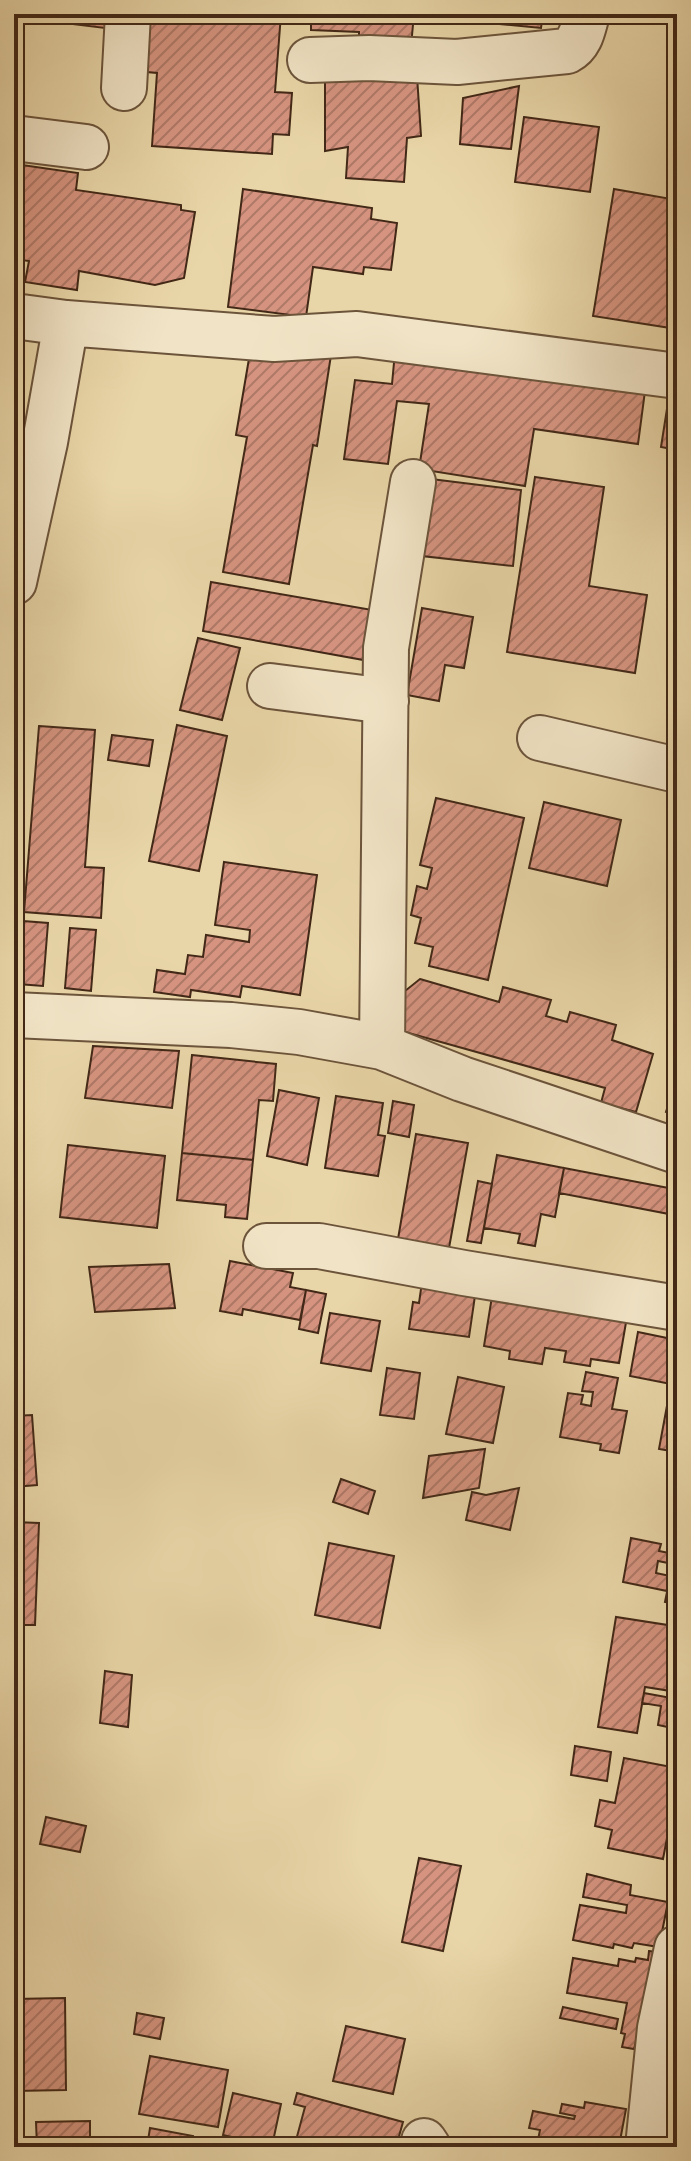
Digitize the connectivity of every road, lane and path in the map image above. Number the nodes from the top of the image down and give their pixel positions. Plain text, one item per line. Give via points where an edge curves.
1 (128, 14) edge
2 (587, 14) edge
3 (310, 60) dead end
4 (124, 88) dead end
5 (14, 138) edge
6 (86, 147) dead end
7 (14, 316) edge
8 (66, 323) junction
9 (677, 376) edge
10 (413, 482) dead end
11 (14, 582) edge
12 (270, 686) dead end
13 (386, 701) junction
14 (540, 738) dead end
15 (677, 770) edge
16 (14, 1015) edge
17 (382, 1047) junction
18 (677, 1151) edge
19 (266, 1246) dead end
20 (677, 1308) edge
21 (677, 1948) edge
22 (648, 2147) edge

1 - 4 street
2 - 3 street via 579,39 567,51 457,62
5 - 6 street
7 - 8 street
8 - 9 street via 274,339 357,334
8 - 11 street
10 - 13 street via 386,648
12 - 13 street
13 - 17 street
14 - 15 street
16 - 17 street via 231,1025
17 - 18 street
19 - 20 street via 319,1246
21 - 22 street via 660,2028

